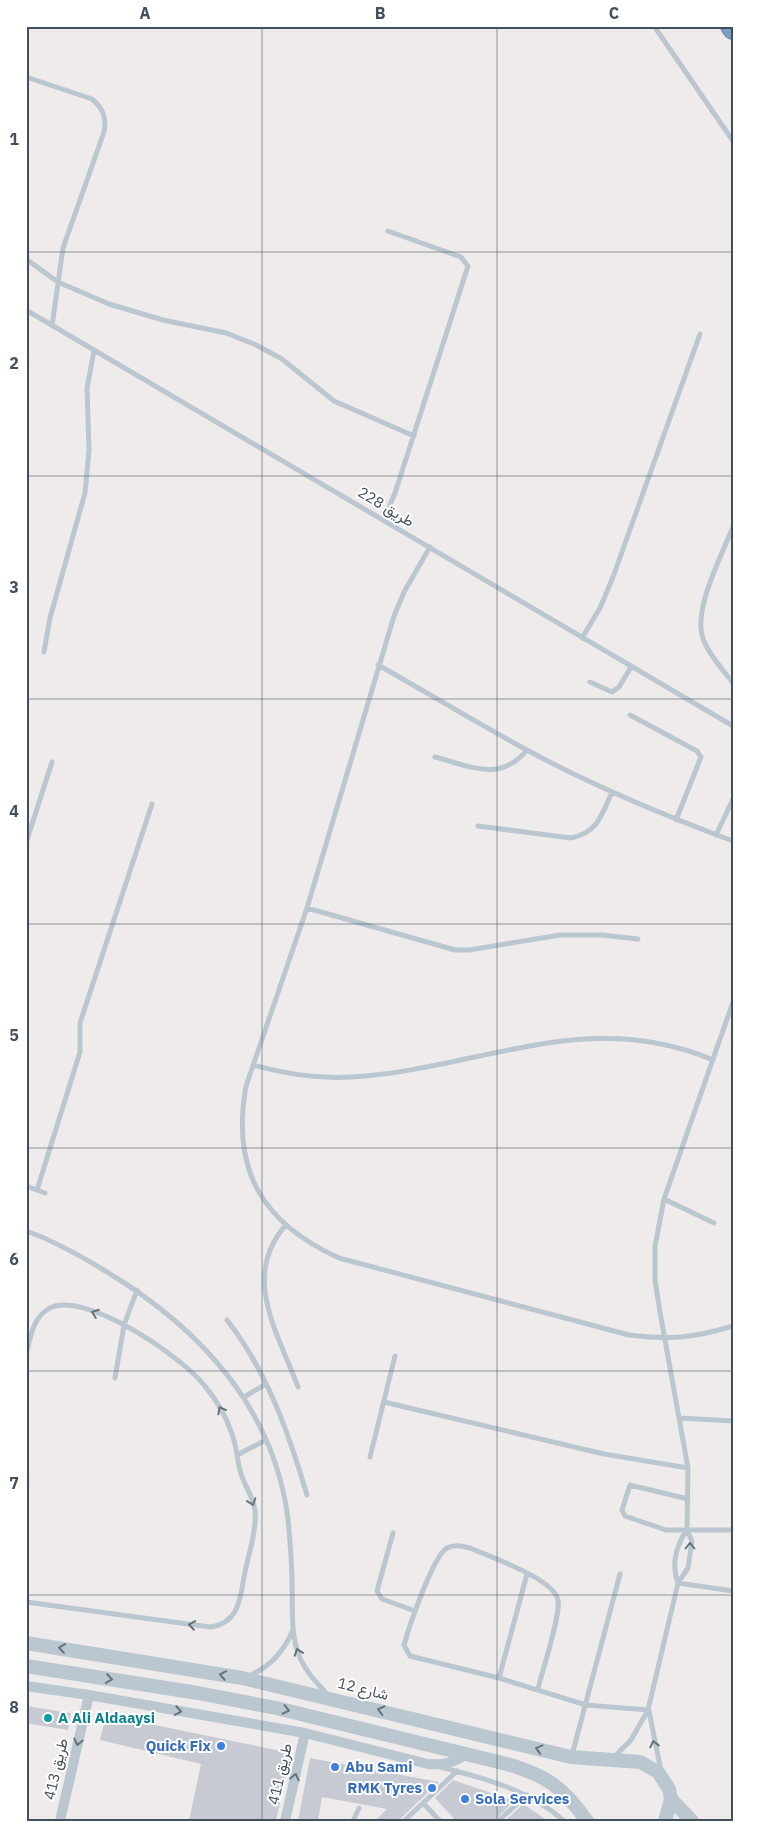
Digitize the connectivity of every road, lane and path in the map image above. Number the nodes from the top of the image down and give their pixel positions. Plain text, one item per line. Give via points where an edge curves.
1 (654, 26) edge
2 (26, 77) edge
3 (733, 141) edge
4 (388, 231) dead end
5 (26, 259) edge
6 (58, 282) junction
7 (26, 310) edge
8 (52, 326) junction
9 (700, 334) dead end
10 (94, 350) junction
11 (414, 436) junction
12 (384, 519) junction
13 (733, 526) edge
14 (430, 548) junction
15 (582, 638) junction
16 (44, 652) dead end
17 (378, 665) junction
18 (631, 667) junction
19 (590, 682) dead end
20 (733, 683) edge
21 (630, 715) dead end
22 (733, 726) edge
23 (527, 750) junction
24 (436, 756) dead end
25 (52, 762) dead end
26 (612, 792) junction
27 (733, 799) edge
28 (152, 804) dead end
29 (676, 820) junction
30 (478, 826) dead end
31 (716, 835) junction
32 (733, 841) edge
33 (26, 843) edge
34 (307, 908) junction
35 (638, 939) dead end
36 (733, 1002) edge
37 (712, 1060) junction
38 (253, 1066) junction
39 (26, 1186) edge
40 (37, 1190) junction
41 (45, 1193) dead end
42 (664, 1199) junction
43 (714, 1223) dead end
44 (284, 1226) junction
45 (26, 1231) edge
46 (137, 1290) junction
47 (227, 1320) dead end
48 (124, 1325) junction
49 (733, 1326) edge
50 (666, 1339) junction
51 (26, 1356) edge
52 (395, 1356) dead end
53 (115, 1378) dead end
54 (266, 1384) junction
55 (298, 1387) dead end
56 (244, 1397) junction
57 (384, 1402) junction
58 (679, 1418) junction
59 (733, 1420) edge
60 (266, 1440) junction
61 (238, 1455) junction
62 (370, 1457) dead end
63 (688, 1468) junction
64 (307, 1495) dead end
65 (688, 1499) junction
66 (687, 1530) junction
67 (733, 1530) edge
68 (393, 1533) dead end
69 (527, 1574) junction
70 (620, 1574) dead end
71 (678, 1583) junction
72 (733, 1591) edge
73 (26, 1602) edge
74 (416, 1611) junction
75 (293, 1630) junction
76 (26, 1642) edge
77 (26, 1666) edge
78 (242, 1678) junction
79 (499, 1678) junction
80 (26, 1686) edge
81 (538, 1690) junction
82 (89, 1695) junction
83 (331, 1698) junction
84 (586, 1704) junction
85 (648, 1710) junction
86 (305, 1733) junction
87 (466, 1754) junction
88 (571, 1757) junction
89 (610, 1760) junction
90 (428, 1764) junction
91 (457, 1771) junction
92 (662, 1777) junction
93 (527, 1795) junction
94 (671, 1799) junction
95 (423, 1803) junction
96 (360, 1808) dead end
97 (586, 1820) edge
98 (60, 1821) edge
99 (285, 1821) edge
100 (353, 1821) edge
101 (404, 1821) edge
102 (440, 1821) edge
103 (498, 1821) edge
104 (564, 1821) edge
105 (665, 1821) edge
106 (692, 1821) edge

1 - 3 lane
2 - 6 lane via 92,99 105,117 104,132 63,248
4 - 11 lane via 461,257 468,266
5 - 6 lane
6 - 8 lane
6 - 11 lane via 109,304 163,320 226,333 256,344 334,401
7 - 8 lane, طريق 228
8 - 10 lane, طريق 228
9 - 15 lane via 613,577
10 - 12 lane, طريق 228
10 - 16 lane via 87,388 89,450 85,493 50,618
11 - 12 lane
12 - 14 lane, طريق 228
13 - 20 lane via 704,601 700,621 704,642
14 - 15 lane, طريق 228
14 - 17 lane via 404,592
15 - 18 lane, طريق 228
17 - 23 lane
17 - 34 lane
18 - 19 lane via 619,688 612,692
18 - 22 lane, طريق 228
21 - 29 lane via 697,751 701,757
23 - 24 lane via 518,762 505,769 491,771
23 - 26 lane
25 - 33 lane
26 - 29 lane
26 - 30 lane via 598,823 585,835 571,838
27 - 31 lane
28 - 40 lane via 80,1023 80,1052
29 - 31 lane
31 - 32 lane
34 - 35 lane via 455,950 560,935
34 - 38 lane
36 - 37 lane
37 - 38 lane via 659,1042 590,1038 546,1042 505,1052 350,1077 301,1075
37 - 42 lane
38 - 44 lane via 242,1109 242,1141 260,1194
39 - 40 lane
40 - 41 lane
42 - 43 lane
42 - 50 lane via 655,1246 655,1280
44 - 50 lane via 310,1245 339,1258 629,1335
44 - 55 lane via 270,1246 263,1281 268,1306
45 - 46 lane via 67,1248
46 - 48 lane
46 - 56 lane via 163,1308 198,1341
47 - 54 lane via 251,1354
48 -> 51 lane via 67,1304 55,1306 37,1319
48 - 53 lane
61 -> 48 lane via 225,1418 204,1385 178,1358
49 - 50 lane via 702,1335
50 - 58 lane
52 - 57 lane
54 - 56 lane
54 - 64 lane via 288,1434
56 - 60 lane
57 - 62 lane
57 - 63 lane via 604,1454
58 - 59 lane
58 - 63 lane
60 - 61 lane
60 - 75 lane via 283,1490 288,1518
61 -> 73 lane via 255,1519 238,1610 226,1622 210,1627
63 - 65 lane
65 - 66 lane
65 - 66 lane via 630,1485 622,1510 625,1516 666,1530
66 - 67 lane
66 - 71 lane via 680,1540 675,1559
71 -> 66 lane via 689,1561 692,1541
68 - 74 lane via 377,1591 382,1599
69 - 74 lane via 470,1548 454,1546 441,1554
69 - 79 lane
69 - 81 lane via 551,1588 558,1601
70 - 84 lane
71 - 72 lane
71 - 85 lane
74 - 79 lane via 404,1645 410,1656
75 - 78 lane via 277,1656 261,1670
83 -> 75 lane via 304,1666 296,1649
78 -> 76 street, شارع 12
77 -> 87 street via 247,1702
78 - 83 street, شارع 12
79 - 81 lane
80 - 82 street
81 - 84 lane
82 -> 86 street
82 -> 98 street, طريق 413
88 -> 83 street, شارع 12
84 - 85 lane
84 - 88 lane
85 - 89 lane via 631,1740
92 -> 85 lane
86 - 90 street
99 -> 86 street, طريق 411
87 - 90 street via 447,1764
87 - 97 street via 546,1778 567,1794
88 - 89 street, شارع 12
89 - 92 street, شارع 12 via 640,1762
90 - 91 lane
91 - 93 lane
91 - 95 lane
92 - 94 street
93 - 103 lane
93 - 104 lane
94 - 105 street
94 - 106 street
95 - 101 lane
95 - 102 lane
96 - 100 lane

